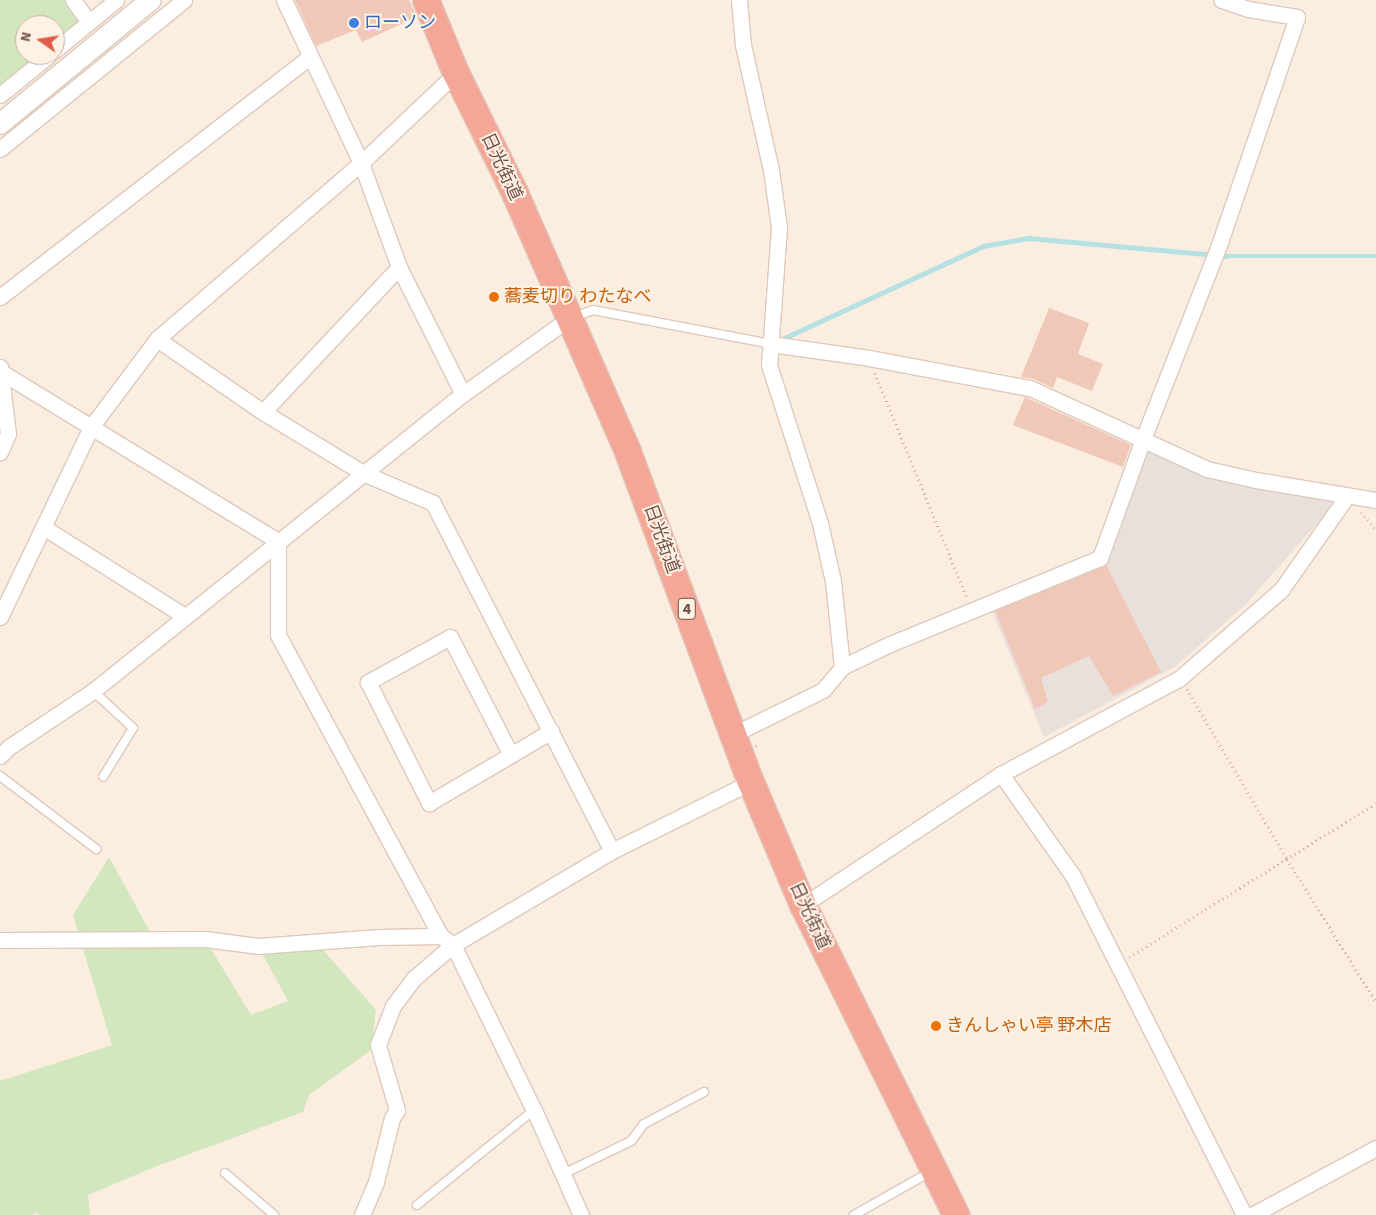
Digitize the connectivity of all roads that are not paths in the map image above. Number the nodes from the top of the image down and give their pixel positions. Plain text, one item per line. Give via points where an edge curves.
1 (73, 0) edge
2 (116, 0) edge
3 (151, 0) edge
4 (184, 0) edge
5 (284, 0) edge
6 (426, 0) edge
7 (739, 0) edge
8 (1222, 0) edge
9 (89, 22) junction
10 (65, 42) edge
11 (309, 57) junction
12 (37, 65) edge
13 (456, 73) junction
14 (0, 95) edge
15 (0, 124) edge
16 (0, 149) edge
17 (361, 163) junction
18 (399, 267) junction
19 (0, 297) edge
20 (568, 319) junction
21 (157, 338) junction
22 (771, 344) junction
23 (0, 367) edge
24 (1, 372) edge
25 (463, 394) junction
26 (263, 412) junction
27 (91, 427) junction
28 (1143, 439) junction
29 (0, 452) edge
30 (363, 474) junction
31 (1347, 496) junction
32 (1376, 500) edge
33 (43, 527) junction
34 (278, 542) junction
35 (185, 616) junction
36 (0, 617) edge
37 (842, 667) junction
38 (93, 691) junction
39 (551, 731) junction
40 (3, 746) edge
41 (731, 746) junction
42 (511, 755) junction
43 (1001, 774) junction
44 (0, 776) edge
45 (103, 777) dead end
46 (752, 782) junction
47 (96, 850) dead end
48 (612, 851) junction
49 (803, 905) junction
50 (0, 940) edge
51 (447, 940) junction
52 (704, 1092) dead end
53 (534, 1110) junction
54 (1376, 1148) edge
55 (934, 1170) junction
56 (225, 1172) dead end
57 (563, 1174) junction
58 (418, 1206) dead end
59 (274, 1215) edge
60 (362, 1215) edge
61 (581, 1215) edge
62 (854, 1215) edge
63 (956, 1215) edge
64 (1244, 1215) edge
65 (1252, 1215) edge

1 - 9 street
2 - 9 street
3 - 15 main road
4 - 16 street
5 - 11 street
6 - 13 highway, 日光街道 / 4
7 - 22 street via 743,45 772,170 779,227
8 - 28 street via 1248,9 1297,17 1218,245
9 - 10 street
11 - 17 street
11 - 19 street
12 - 14 street
13 - 17 street
13 - 20 highway, 日光街道 / 4 via 515,193
17 - 18 street
17 - 21 street
18 - 25 street
18 - 26 street
20 - 22 lane via 593,310
20 - 25 street
20 - 41 highway, 日光街道 / 4 via 628,452
21 - 26 street
21 - 27 street
22 - 28 street via 869,358 1030,388
22 - 37 street via 769,364 820,523 833,581
23 - 24 street
24 - 27 street
24 - 29 street via 8,434
25 - 30 street
26 - 30 street
27 - 33 street
27 - 34 street
28 - 31 street via 1207,469
28 - 37 street via 1100,558 890,644
30 - 34 street
30 - 39 street via 433,503
31 - 32 street
31 - 43 street via 1281,590 1180,678
33 - 35 street
33 - 36 street
34 - 35 street
34 - 51 street via 278,635
35 - 38 street
37 - 41 street via 823,690
38 - 40 street
38 - 45 lane via 133,728
39 - 42 street
39 - 48 street
41 - 46 highway, 日光街道 / 4
42 - 42 street via 429,803 368,682 450,636
43 - 49 street
43 - 64 street via 1073,876
44 - 47 lane
46 - 48 street
46 - 49 highway, 日光街道 / 4
48 - 51 street
49 - 55 highway, 日光街道 / 4
50 - 51 street via 205,939 258,946 379,937
51 - 53 street
51 - 60 street via 393,1006 378,1045 397,1110 392,1118 376,1182
52 - 57 lane via 644,1124 631,1141
53 - 57 street
53 - 58 lane
54 - 65 street
55 - 62 lane
55 - 63 highway, 日光街道 / 4
56 - 59 lane
57 - 61 street

